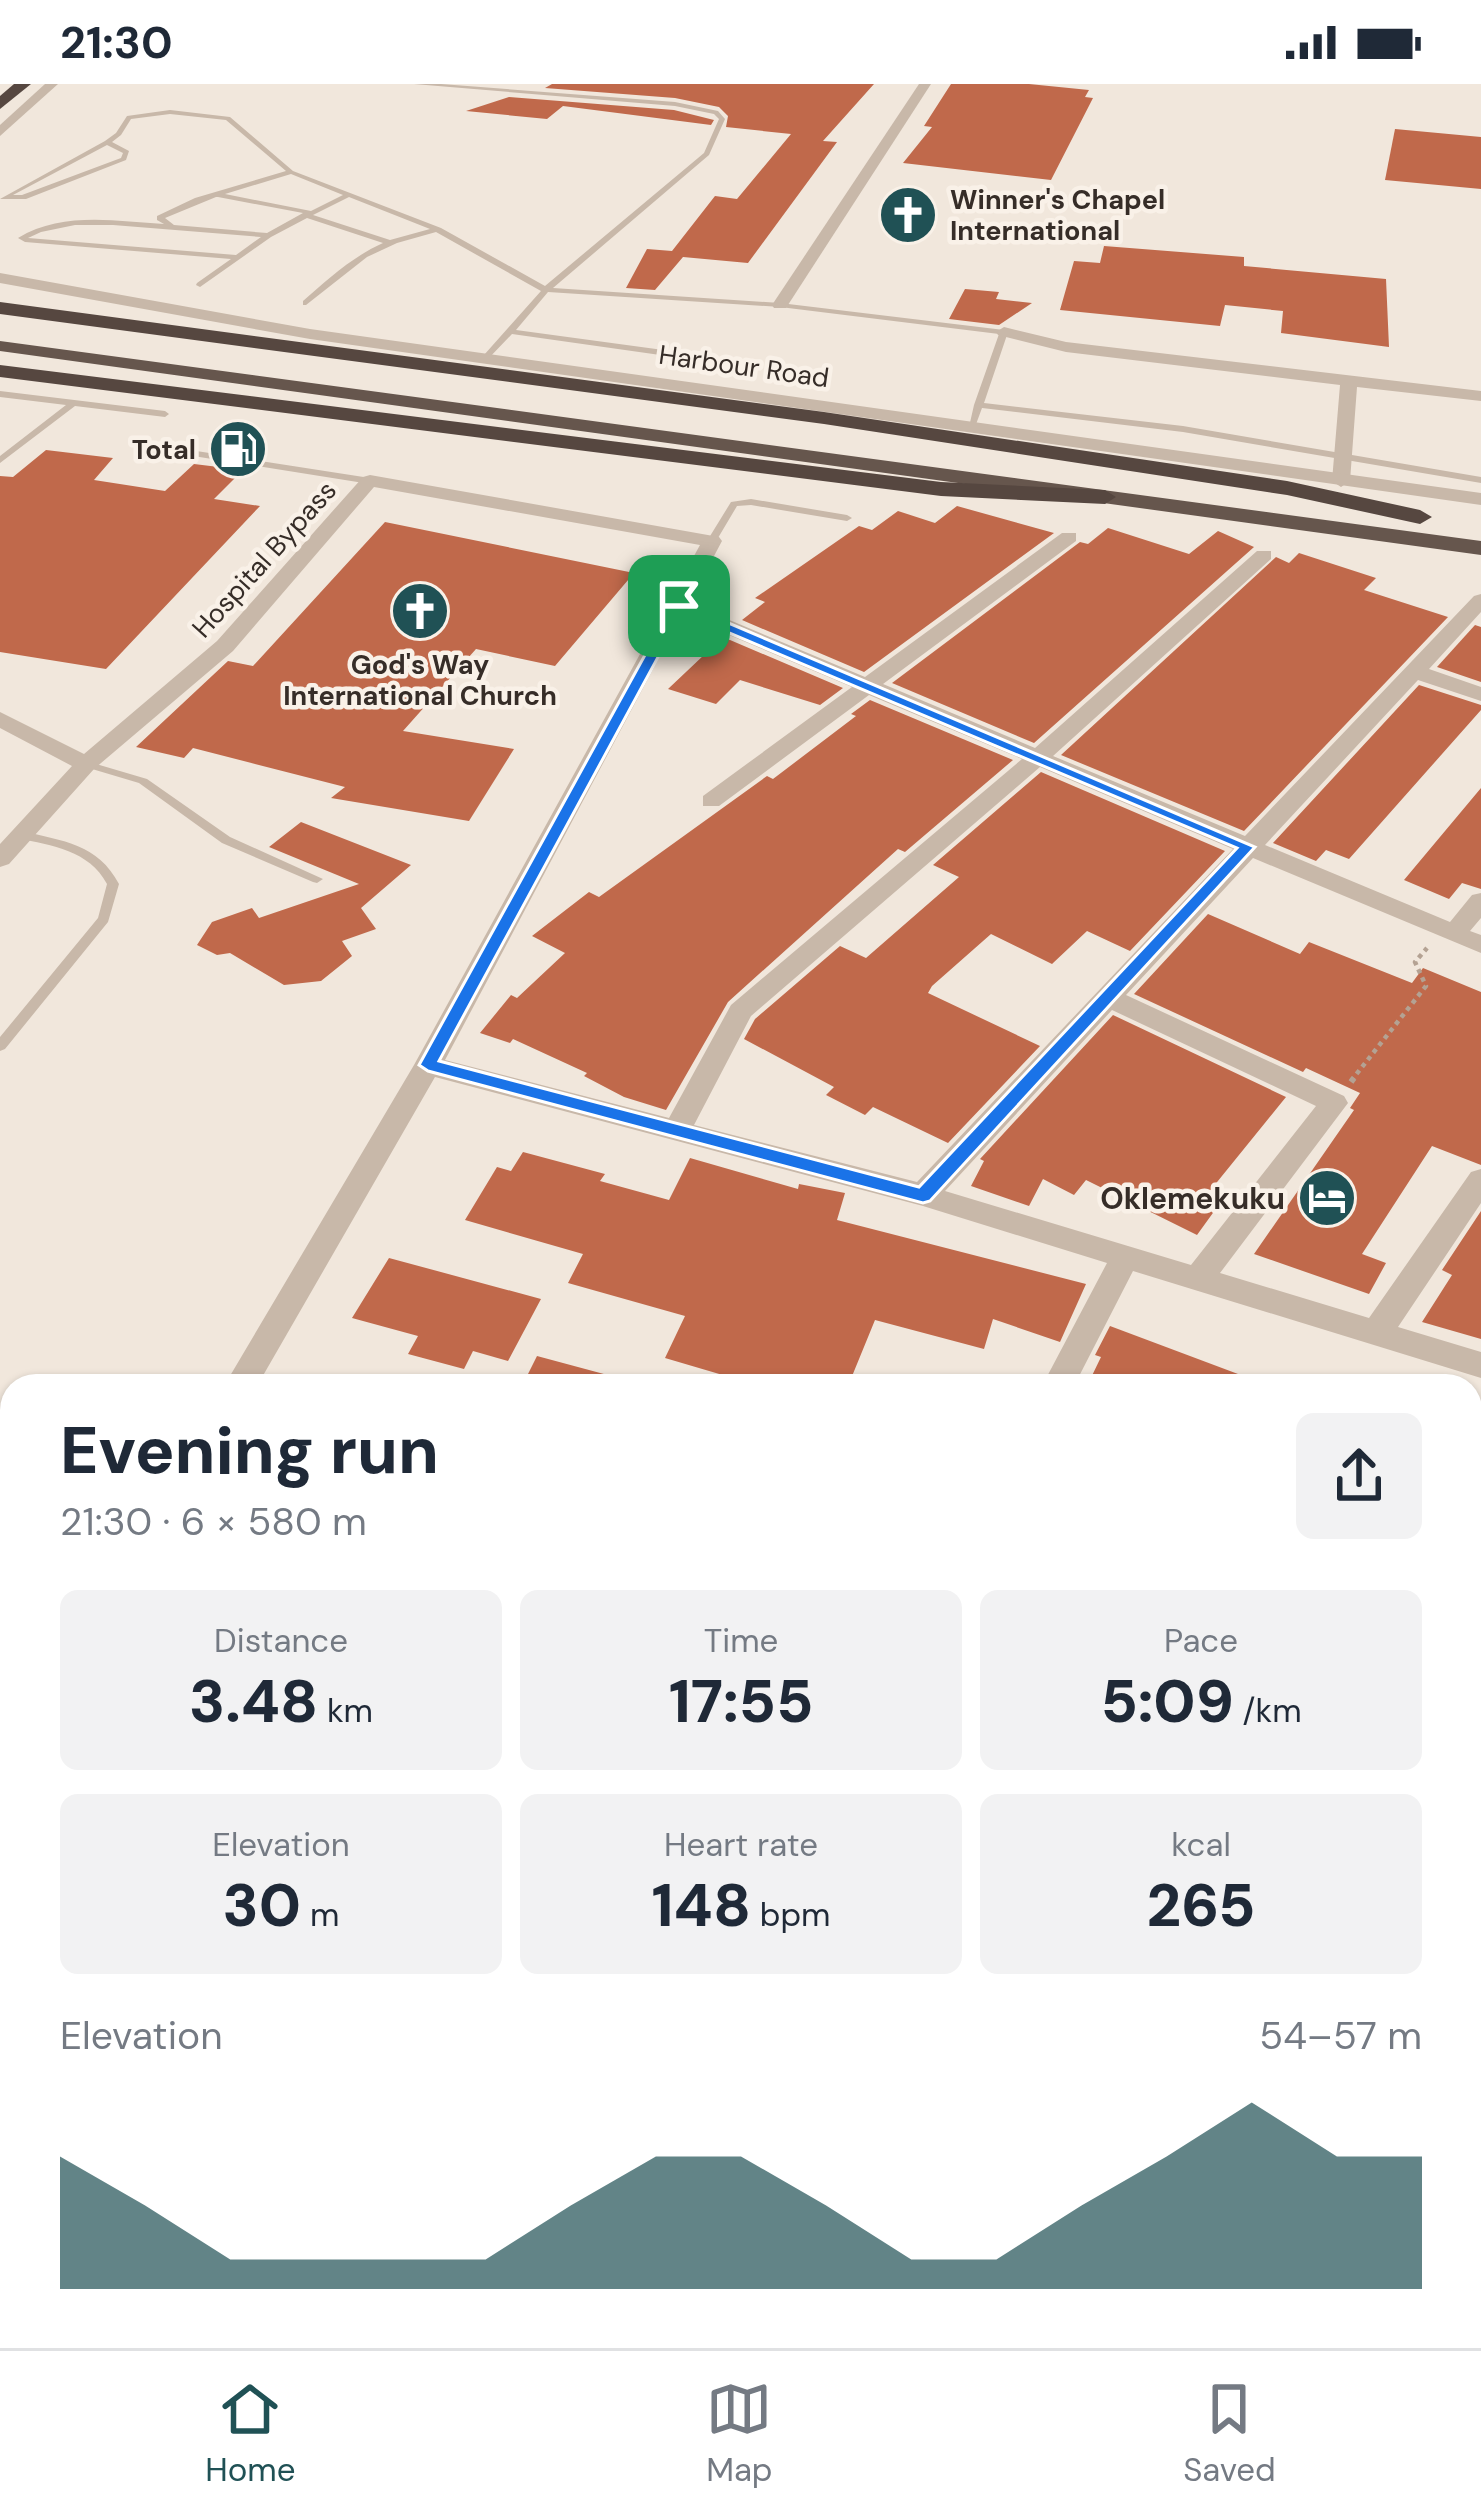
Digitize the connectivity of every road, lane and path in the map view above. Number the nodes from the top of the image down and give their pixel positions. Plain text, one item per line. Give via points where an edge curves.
1 (23, 84) edge
2 (52, 84) edge
3 (417, 84) edge
4 (925, 84) edge
5 (0, 104) edge
6 (0, 132) edge
7 (107, 142) junction
8 (291, 172) junction
9 (214, 195) junction
10 (348, 196) junction
11 (306, 214) junction
12 (172, 227) junction
13 (439, 230) junction
14 (268, 235) junction
15 (387, 242) junction
16 (236, 257) junction
17 (0, 278) edge
18 (200, 285) dead end
19 (546, 290) junction
20 (306, 303) dead end
21 (780, 305) junction
22 (0, 306) edge
23 (508, 331) junction
24 (0, 332) edge
25 (1004, 332) junction
26 (0, 346) edge
27 (487, 357) junction
28 (759, 366) dead end
29 (0, 371) edge
30 (1349, 380) junction
31 (0, 394) edge
32 (1481, 396) edge
33 (73, 403) junction
34 (978, 405) junction
35 (165, 414) dead end
36 (972, 425) junction
37 (664, 427) junction
38 (190, 453) dead end
39 (0, 460) edge
40 (1343, 460) junction
41 (370, 481) junction
42 (1342, 481) junction
43 (1481, 481) edge
44 (1105, 497) junction
45 (1481, 500) edge
46 (1420, 517) junction
47 (847, 518) dead end
48 (1481, 525) edge
49 (1069, 537) dead end
50 (712, 541) junction
51 (1481, 548) edge
52 (1264, 555) dead end
53 (1481, 600) edge
54 (679, 606) junction
55 (1414, 671) junction
56 (868, 689) junction
57 (1481, 694) edge
58 (0, 719) edge
59 (1036, 758) junction
60 (86, 764) junction
61 (711, 801) dead end
62 (22, 835) junction
63 (1247, 847) junction
64 (0, 860) edge
65 (317, 879) dead end
66 (1481, 901) edge
67 (1454, 934) junction
68 (1481, 945) edge
69 (1107, 997) junction
70 (0, 1046) edge
71 (428, 1065) junction
72 (1334, 1103) junction
73 (677, 1130) junction
74 (1481, 1180) edge
75 (923, 1196) junction
76 (1126, 1255) junction
77 (1200, 1276) junction
78 (1377, 1331) junction
79 (1481, 1364) edge
80 (247, 1374) edge
81 (1064, 1374) edge

1 - 5 highway
2 - 6 street
3 - 19 lane via 675,104 722,118 707,154
4 - 21 street
7 - 7 lane via 75,156 2,196 23,197 124,159 127,152
7 - 8 lane via 135,114 207,114 242,127
8 - 9 lane
8 - 10 lane
9 - 11 lane
9 - 12 lane via 160,218
10 - 11 lane
10 - 13 lane
11 - 14 lane
11 - 15 lane
12 - 14 lane
12 - 16 lane via 71,222 22,239
13 - 15 lane
13 - 19 lane
14 - 16 lane
15 - 20 lane via 362,253
16 - 18 lane
17 - 27 street, Harbour Road via 196,316
19 - 21 lane
19 - 23 lane
21 - 25 lane
22 - 46 highway via 867,424 1287,488
23 - 27 lane
23 - 28 lane
24 - 37 highway, Harbour Road
25 - 30 street via 1066,347
25 - 34 lane
26 - 37 highway, Harbour Road
27 - 36 street, Harbour Road
29 - 44 highway via 940,489
30 - 32 street
30 - 40 street
31 - 33 lane
33 - 35 lane
33 - 39 lane
34 - 36 lane
34 - 40 lane via 1183,429
36 - 42 street, Harbour Road
37 - 44 highway, Harbour Road
37 - 46 highway, Harbour Road
38 - 41 lane, Hospital Bypass
40 - 42 street
40 - 43 lane
41 - 50 street, Hospital Bypass
41 - 60 street, Hospital Bypass via 225,646
42 - 45 street, Harbour Road
44 - 51 highway, Harbour Road
46 - 48 highway, Harbour Road
47 - 50 lane via 734,504
49 - 56 street
50 - 54 street
52 - 59 street
53 - 55 street
54 - 56 street
54 - 71 street
55 - 57 street
55 - 63 street
56 - 59 street
56 - 61 street
58 - 60 street
59 - 63 street
59 - 73 street via 740,1011
60 - 62 street, Hospital Bypass
60 - 65 lane via 143,782 226,839
62 - 64 street, Hospital Bypass
62 - 70 lane via 80,850 113,884 104,919
63 - 67 street
63 - 69 street
66 - 67 street
67 - 68 street
67 - 72 path via 1415,962 1426,986
69 - 72 street
69 - 75 street
71 - 73 street
71 - 80 street
72 - 77 street
73 - 75 street
74 - 78 street
75 - 76 street
76 - 77 street
76 - 81 street
77 - 78 street
78 - 79 street

